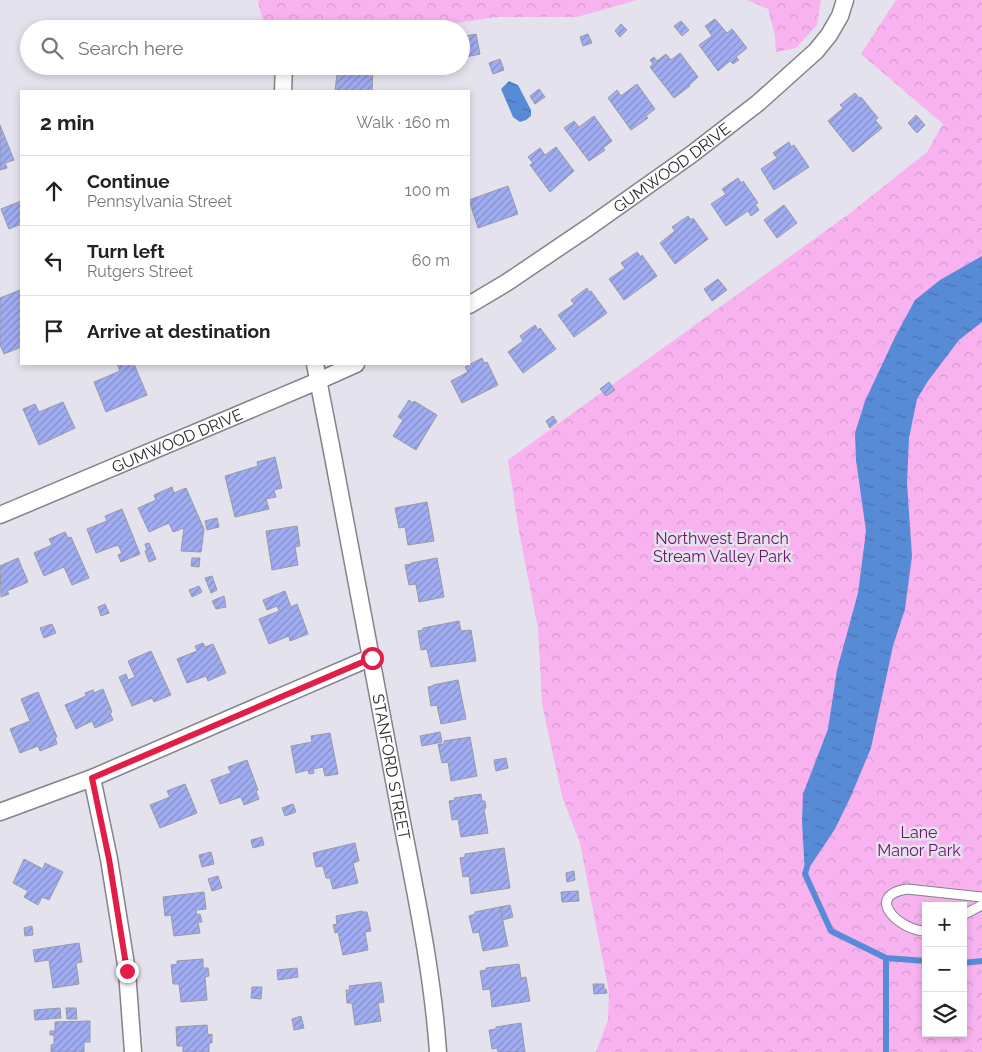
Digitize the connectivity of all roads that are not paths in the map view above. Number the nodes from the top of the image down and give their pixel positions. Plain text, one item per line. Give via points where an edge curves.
1 (845, 0) edge
2 (284, 75) edge
3 (283, 90) edge
4 (470, 304) edge
5 (315, 365) edge
6 (354, 365) edge
7 (318, 381) junction
8 (1, 512) edge
9 (372, 658) junction
10 (92, 778) junction
11 (0, 812) edge
12 (982, 897) edge
13 (982, 906) edge
14 (967, 913) edge
15 (922, 930) edge
16 (133, 1052) edge
17 (438, 1052) edge

1 - 4 street, GUMWOOD DRIVE via 829,35 758,103 589,227
2 - 3 street
5 - 7 street, STANFORD STREET
6 - 7 street, GUMWOOD DRIVE
7 - 8 street, GUMWOOD DRIVE
7 - 9 street, STANFORD STREET
9 - 10 street
9 - 17 street, STANFORD STREET via 427,956
10 - 11 street
10 - 16 street via 127,971
12 - 15 lane via 907,890 890,895 886,902 892,916 909,928
13 - 14 lane

